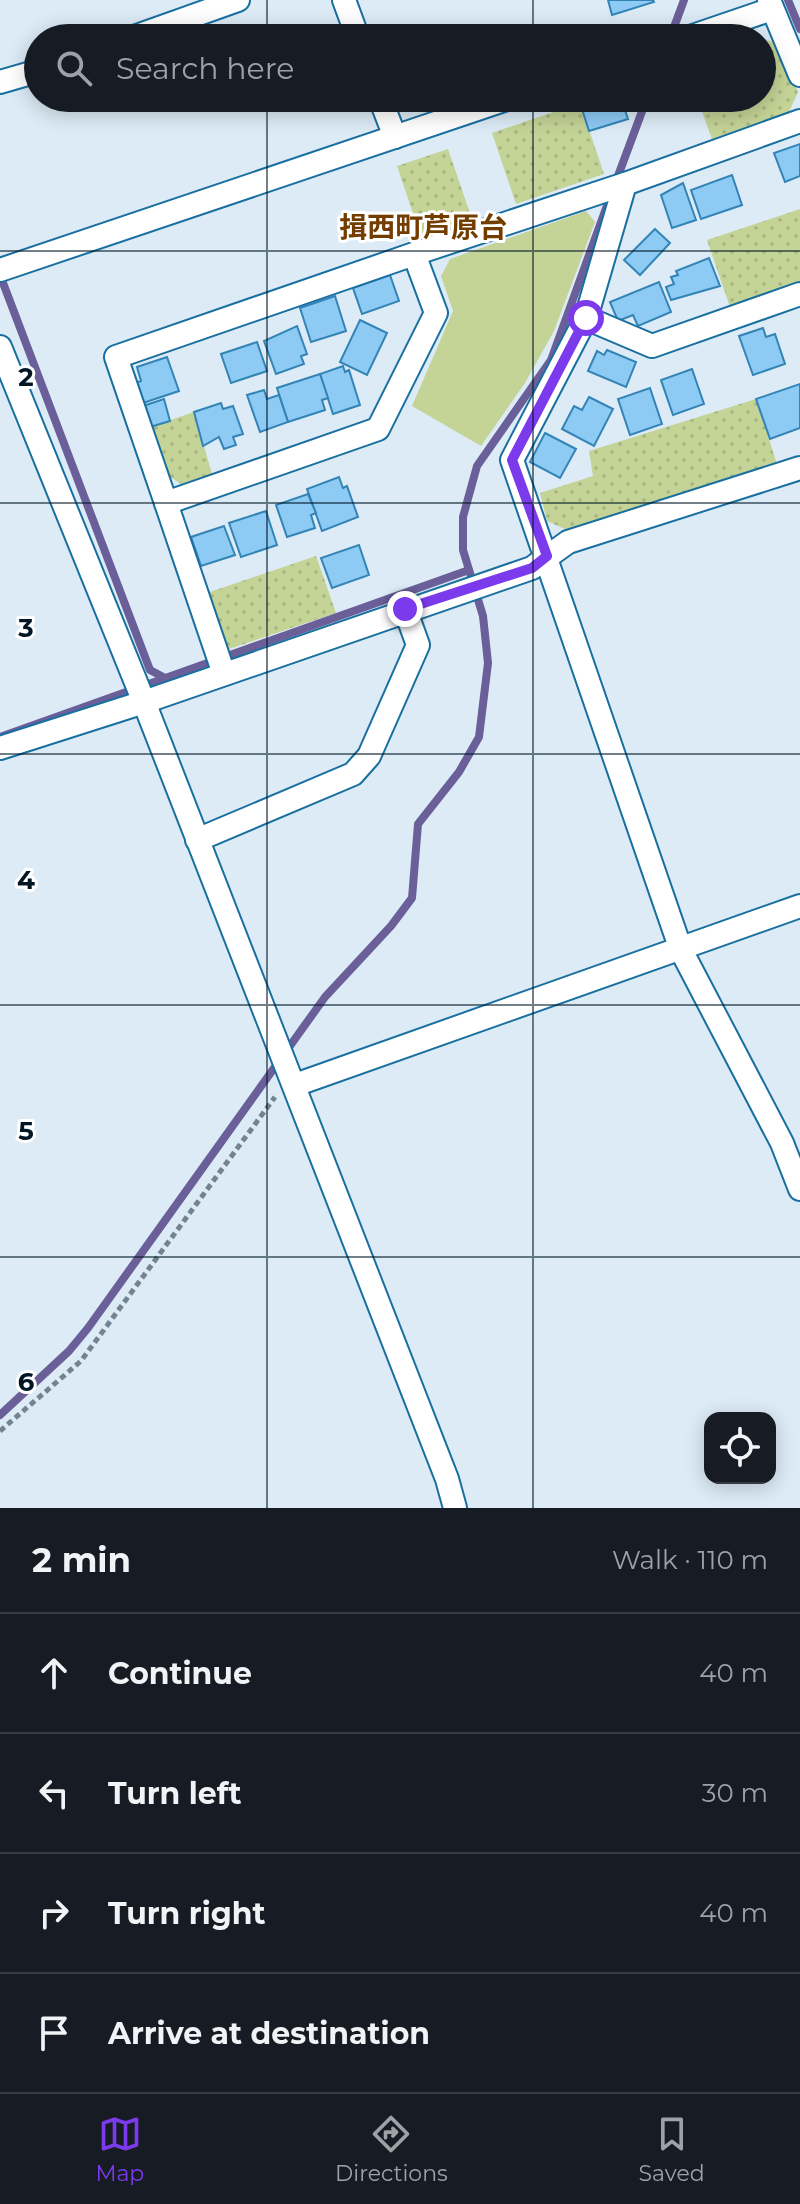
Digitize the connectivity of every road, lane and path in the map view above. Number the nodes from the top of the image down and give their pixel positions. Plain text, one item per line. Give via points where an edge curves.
1 (238, 0) edge
2 (344, 0) edge
3 (770, 5) edge
4 (170, 24) edge
5 (353, 24) edge
6 (722, 24) edge
7 (24, 75) edge
8 (800, 75) edge
9 (0, 82) edge
10 (385, 112) edge
11 (469, 112) edge
12 (800, 121) edge
13 (395, 137) junction
14 (625, 184) junction
15 (414, 254) junction
16 (0, 270) edge
17 (800, 294) edge
18 (586, 318) junction
19 (0, 347) edge
20 (800, 468) edge
21 (166, 503) junction
22 (547, 556) junction
23 (405, 609) junction
24 (224, 674) junction
25 (144, 702) junction
26 (0, 748) edge
27 (197, 840) junction
28 (800, 906) edge
29 (681, 950) junction
30 (287, 1065) junction
31 (800, 1189) edge
32 (0, 1431) edge
33 (455, 1508) edge

1 - 4 street
2 - 5 street
3 - 6 street
3 - 8 street
7 - 9 street
10 - 13 street
11 - 13 street
12 - 14 street
13 - 16 street
14 - 15 street
14 - 18 street
15 - 21 street via 436,313 378,429
15 - 21 street via 116,357
17 - 18 street via 652,346
18 - 22 street via 512,460
19 - 25 street
20 - 22 street via 568,542
21 - 24 street
22 - 23 street via 532,568
22 - 29 street
23 - 24 street
23 - 27 street via 418,645 369,756 353,774
24 - 25 street
25 - 26 street
25 - 27 street
27 - 30 street
28 - 29 street
29 - 30 street
29 - 31 street via 782,1143
30 - 32 path via 280,1091 81,1361
30 - 33 street

